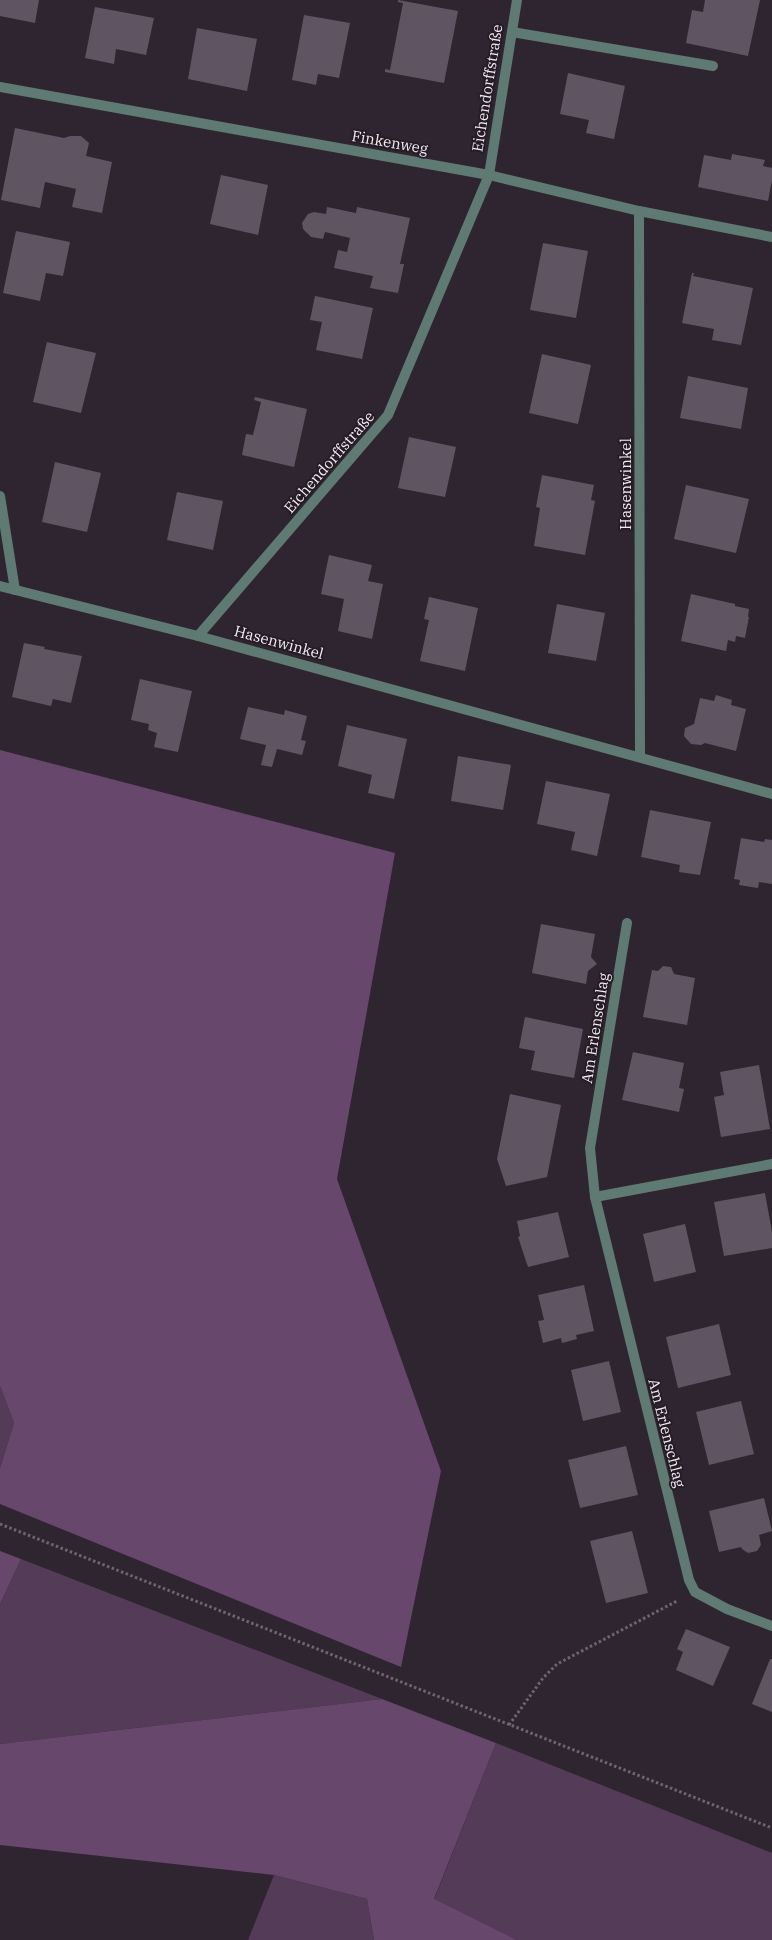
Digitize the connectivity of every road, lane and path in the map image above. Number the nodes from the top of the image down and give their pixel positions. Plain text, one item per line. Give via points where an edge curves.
1 (517, 0) edge
2 (512, 32) junction
3 (713, 66) dead end
4 (0, 87) edge
5 (488, 175) junction
6 (639, 211) junction
7 (772, 237) edge
8 (0, 496) edge
9 (0, 586) edge
10 (15, 590) junction
11 (198, 636) junction
12 (640, 757) junction
13 (772, 794) edge
14 (627, 923) dead end
15 (772, 1164) edge
16 (595, 1197) junction
17 (0, 1524) edge
18 (696, 1592) junction
19 (772, 1626) edge
20 (509, 1725) junction
21 (772, 1828) edge

1 - 2 street, Eichendorffstraße
2 - 3 street
2 - 5 street, Eichendorffstraße
4 - 5 street, Finkenweg
5 - 6 street, Finkenweg
5 - 11 street, Eichendorffstraße via 388,416
6 - 7 street, Finkenweg
6 - 12 street, Hasenwinkel
8 - 10 street
9 - 10 street
10 - 11 street
11 - 12 street, Hasenwinkel
12 - 13 street, Hasenwinkel
14 - 16 street, Am Erlenschlag via 590,1148
15 - 16 street
16 - 18 street, Am Erlenschlag via 679,1543 689,1580
17 - 20 path
18 - 19 street via 727,1609
18 - 20 path via 557,1664
20 - 21 path

